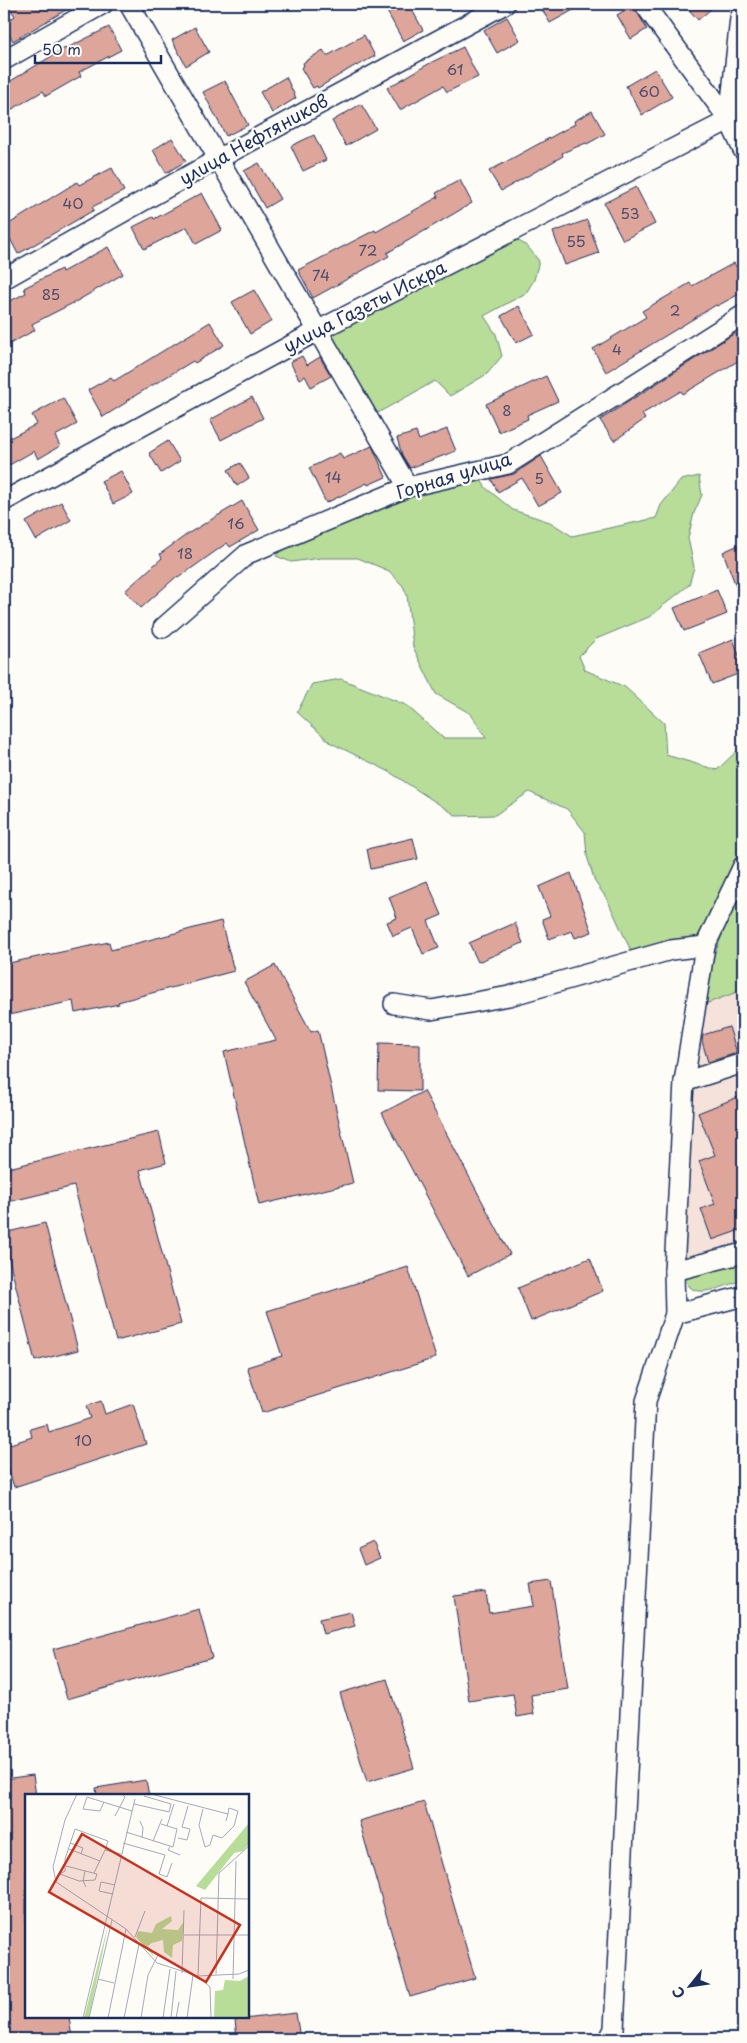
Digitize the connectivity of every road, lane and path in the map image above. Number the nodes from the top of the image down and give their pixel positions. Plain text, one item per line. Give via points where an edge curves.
1 (103, 4) edge
2 (129, 4) edge
3 (505, 4) edge
4 (644, 4) edge
5 (743, 10) edge
6 (4, 60) edge
7 (729, 120) junction
8 (743, 150) edge
9 (218, 158) junction
10 (4, 279) edge
11 (743, 315) edge
12 (318, 331) junction
13 (408, 487) junction
14 (4, 501) edge
15 (163, 628) dead end
16 (743, 869) edge
17 (705, 946) junction
18 (394, 1004) dead end
19 (743, 1063) edge
20 (684, 1082) junction
21 (743, 1253) edge
22 (674, 1271) junction
23 (743, 1296) edge
24 (676, 1314) junction
25 (609, 2039) edge

1 - 6 street
2 - 9 street
3 - 9 street, улица Нефтяников
4 - 7 street
5 - 7 street
7 - 8 street
7 - 12 street, улица Газеты Искра
9 - 10 street, улица Нефтяников
9 - 12 street
11 - 13 street, Горная улица via 508,464
12 - 13 street
12 - 14 street, улица Газеты Искра
13 - 15 street, Горная улица via 247,554
16 - 17 street
17 - 18 street via 671,950 509,996 432,1010
17 - 20 street
19 - 20 street
20 - 22 street
21 - 22 street
22 - 24 street
23 - 24 street
24 - 25 street via 646,1401 614,2029

